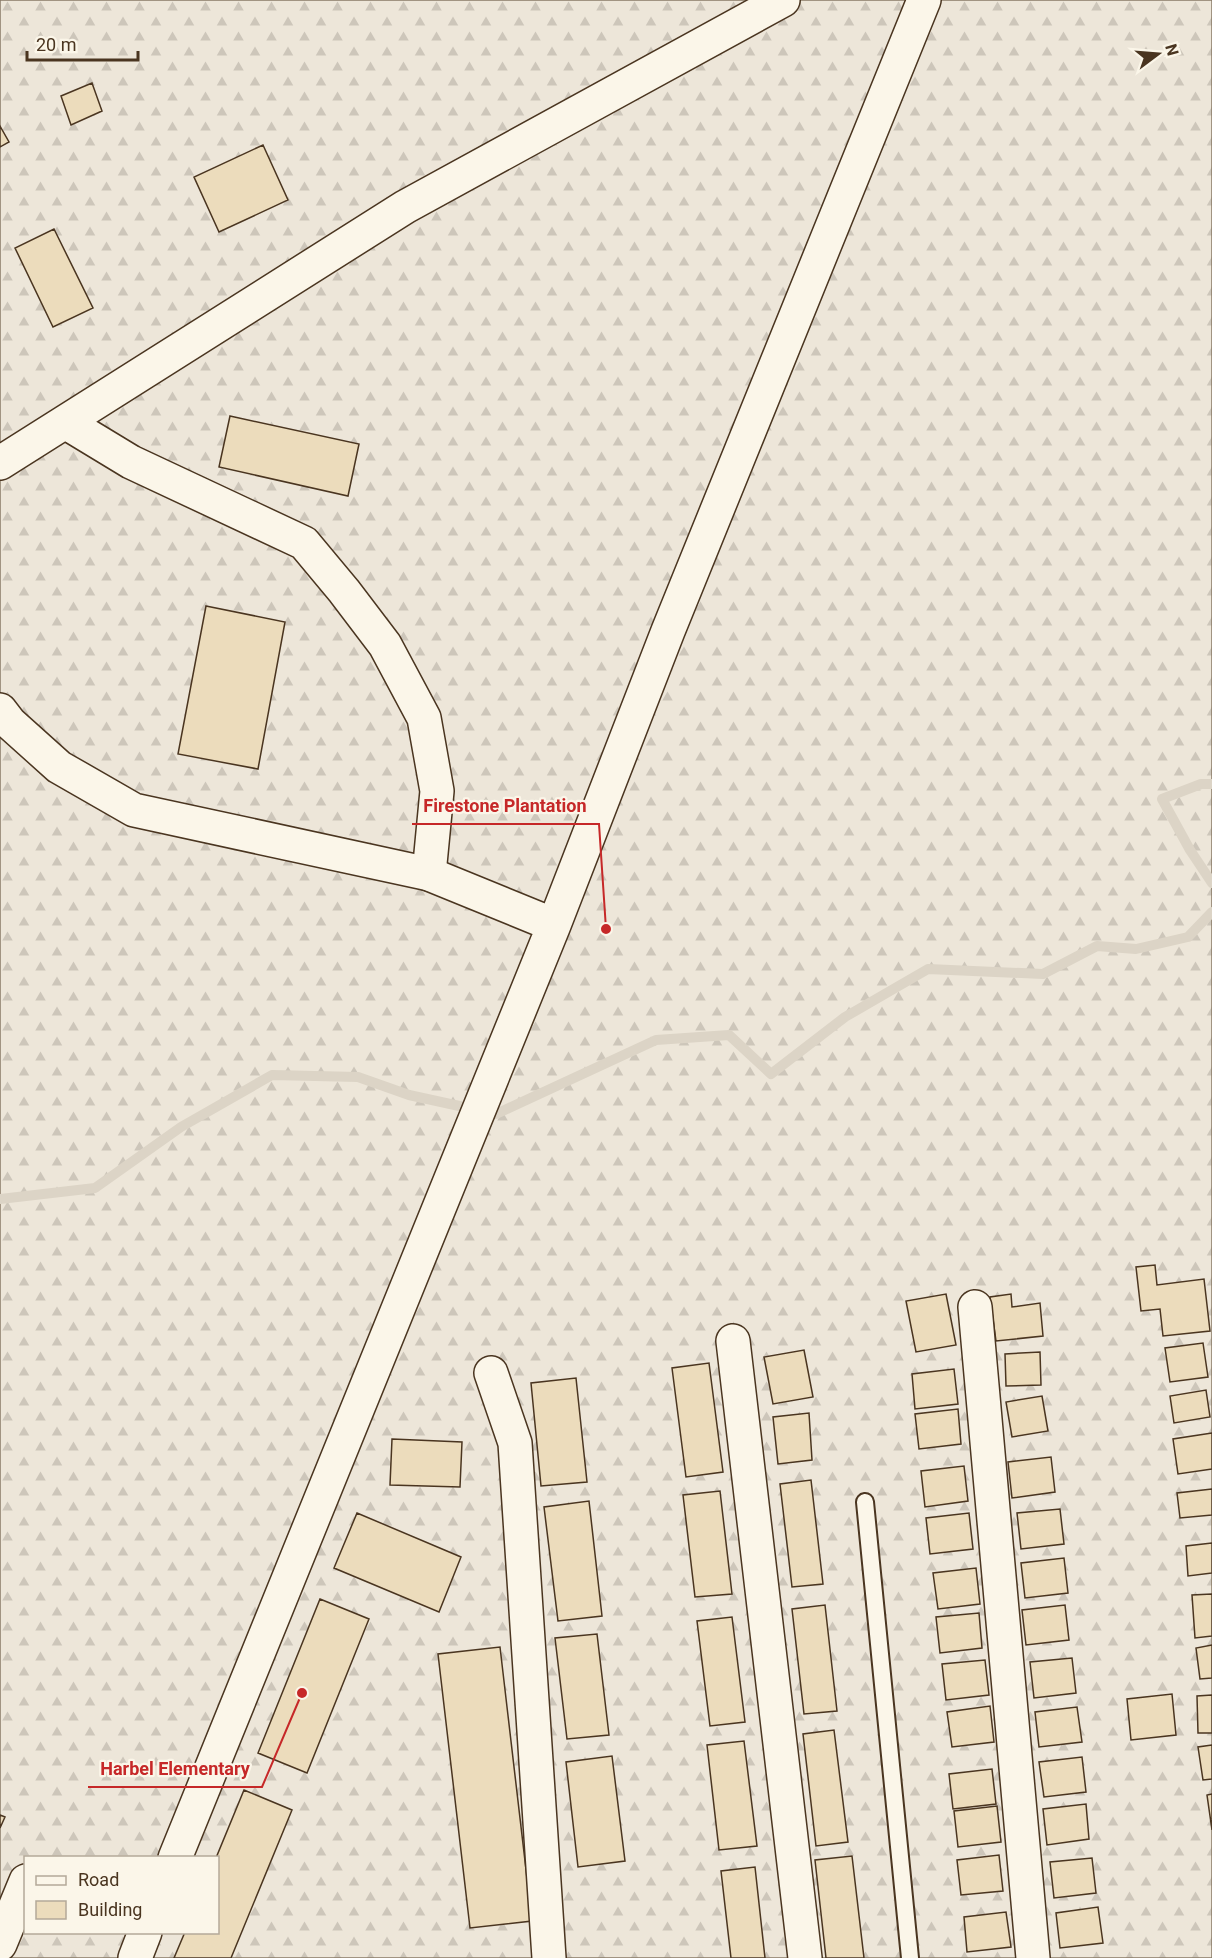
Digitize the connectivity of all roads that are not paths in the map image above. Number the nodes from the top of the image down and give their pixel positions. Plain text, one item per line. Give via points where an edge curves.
1 (783, 0) edge
2 (924, 0) edge
3 (65, 422) junction
4 (0, 464) edge
5 (0, 710) edge
6 (429, 874) junction
7 (554, 925) junction
8 (975, 1308) dead end
9 (732, 1341) dead end
10 (491, 1373) dead end
11 (865, 1502) dead end
12 (175, 1856) edge
13 (24, 1886) edge
14 (144, 1934) edge
15 (0, 1944) edge
16 (135, 1958) edge
17 (549, 1958) edge
18 (805, 1958) edge
19 (910, 1958) edge
20 (1033, 1958) edge

1 - 3 street via 405,207
2 - 7 street
3 - 4 street
3 - 6 street via 131,462 304,543 344,591 384,645 424,718 437,792
5 - 6 street via 59,767 134,810
6 - 7 street
7 - 12 street
8 - 20 street
9 - 18 street
10 - 17 street via 515,1443
11 - 19 lane
13 - 15 street
14 - 16 street

